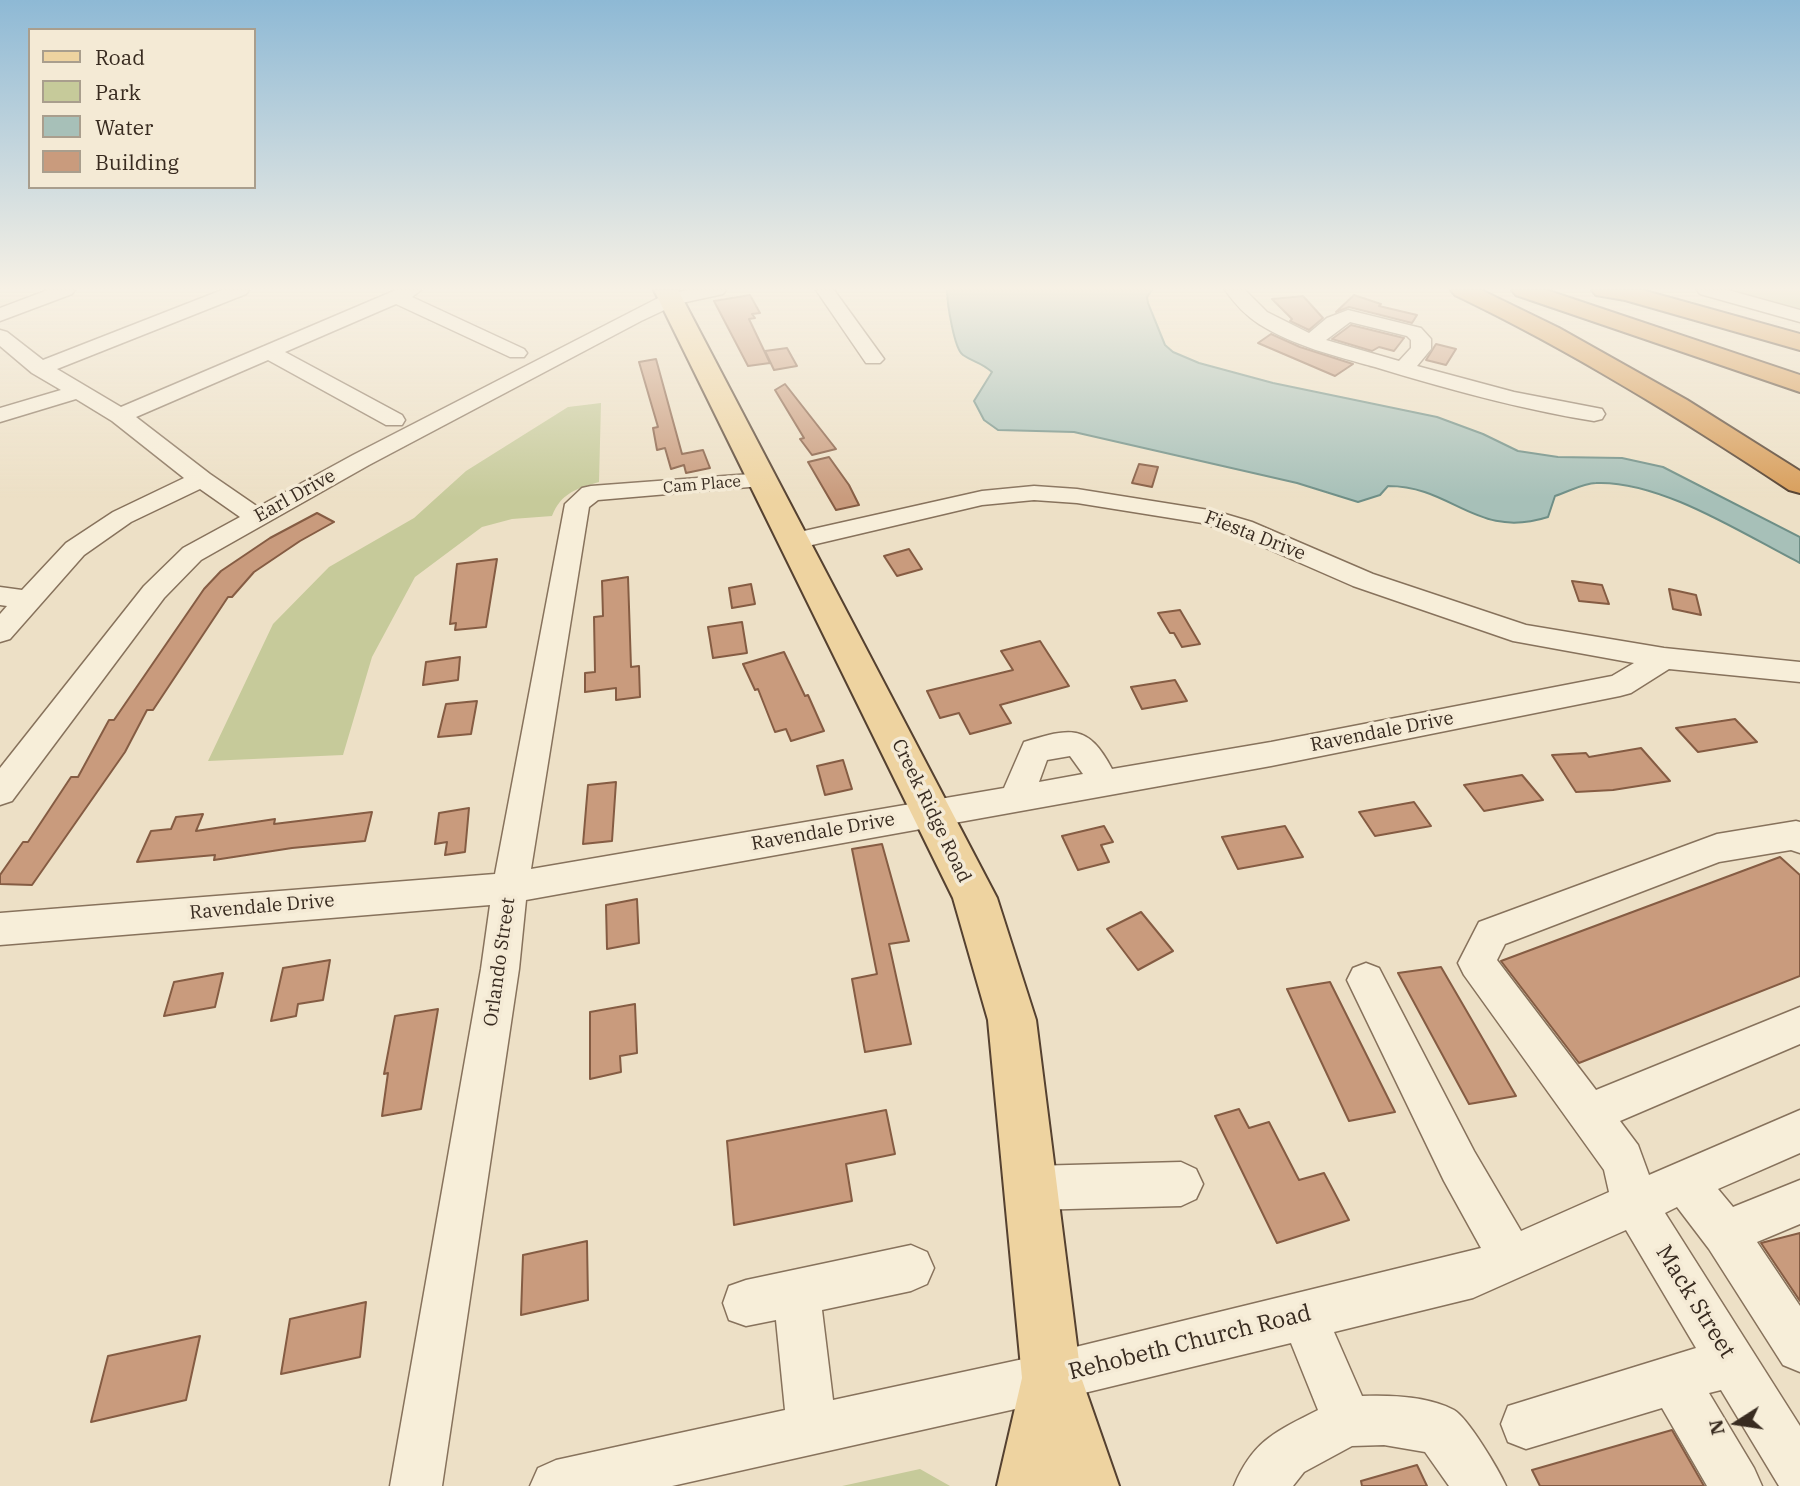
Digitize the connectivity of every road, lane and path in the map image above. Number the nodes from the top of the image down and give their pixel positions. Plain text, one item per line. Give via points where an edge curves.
1 (29, 359) edge
2 (62, 359) edge
3 (252, 359) edge
4 (283, 359) edge
5 (548, 359) edge
6 (702, 359) edge
7 (1372, 359) edge
8 (1411, 359) edge
9 (1597, 359) edge
10 (1728, 359) edge
11 (40, 368) junction
12 (1403, 369) junction
13 (1800, 384) edge
14 (79, 391) junction
15 (1594, 414) dead end
16 (0, 415) edge
17 (120, 416) junction
18 (394, 420) dead end
19 (201, 479) junction
20 (764, 480) junction
21 (1800, 484) edge
22 (639, 489) joint
23 (257, 517) junction
24 (795, 541) junction
25 (0, 596) edge
26 (27, 600) junction
27 (0, 632) edge
28 (1664, 658) junction
29 (1800, 672) edge
30 (1103, 783) junction
31 (0, 792) edge
32 (1016, 798) junction
33 (932, 812) junction
34 (1800, 839) edge
35 (510, 888) junction
36 (0, 929) edge
37 (1366, 980) dead end
38 (1800, 1025) edge
39 (1588, 1114) junction
40 (1797, 1138) edge
41 (1684, 1181) junction
42 (1181, 1184) dead end
43 (1032, 1188) junction
44 (1800, 1202) edge
45 (1634, 1203) junction
46 (1725, 1233) junction
47 (1511, 1258) junction
48 (911, 1268) dead end
49 (797, 1292) junction
50 (746, 1303) dead end
51 (1303, 1316) junction
52 (1800, 1348) edge
53 (1732, 1362) junction
54 (1051, 1377) junction
55 (1673, 1380) junction
56 (1348, 1421) junction
57 (1526, 1424) dead end
58 (812, 1430) junction
59 (1795, 1454) edge
60 (416, 1486) edge
61 (556, 1486) edge
62 (1029, 1486) edge
63 (1087, 1486) edge
64 (1260, 1486) edge
65 (1480, 1486) edge
66 (1736, 1486) edge

1 - 11 street
2 - 11 street
3 - 17 street
4 - 18 street
5 - 23 street, Earl Drive
6 - 20 main road, Creek Ridge Road
7 - 12 street
8 - 12 street
9 - 21 highway
10 - 13 highway
11 - 14 street
12 - 15 street via 1537,406
14 - 16 street
14 - 17 street
17 - 19 street
19 - 23 street
19 - 26 street via 122,517 75,549
20 - 22 street, Cam Place
20 - 24 main road, Creek Ridge Road
22 - 35 street, Orlando Street via 591,493 577,504
23 - 31 street, Earl Drive via 192,554 154,592
24 - 28 street, Fiesta Drive via 982,498 1034,493 1077,496 1206,516 1476,620 1523,634
24 - 33 main road, Creek Ridge Road
25 - 26 street
26 - 27 street
28 - 29 street
28 - 30 street, Ravendale Drive via 1620,685
30 - 32 street, Ravendale Drive
30 - 32 street via 1089,754 1070,741 1035,751
32 - 33 street, Ravendale Drive
33 - 35 street, Ravendale Drive
33 - 43 main road, Creek Ridge Road via 975,898 1012,1020
34 - 39 street, Mack Street via 1796,835 1717,848 1492,933 1477,963
35 - 36 street, Ravendale Drive
35 - 60 street, Orlando Street
37 - 47 street via 1459,1166
38 - 39 street
39 - 45 street, Mack Street via 1623,1160
40 - 41 street, Rehobeth Church Road
41 - 45 street, Rehobeth Church Road
41 - 46 street
42 - 43 street
43 - 54 main road, Creek Ridge Road
44 - 46 street
45 - 47 street, Rehobeth Church Road
45 - 53 street, Mack Street
46 - 52 street
47 - 51 street, Rehobeth Church Road via 1473,1275
48 - 49 street
49 - 50 street
49 - 58 street
51 - 54 street, Rehobeth Church Road
51 - 56 street
53 - 55 street
53 - 59 street, Mack Street
54 - 58 street, Rehobeth Church Road
54 - 62 main road, Creek Ridge Road
54 - 63 main road, Creek Ridge Road
55 - 57 street
55 - 66 street
56 - 64 street via 1286,1454
56 - 65 street via 1384,1420 1438,1430
58 - 61 street, Rehobeth Church Road

